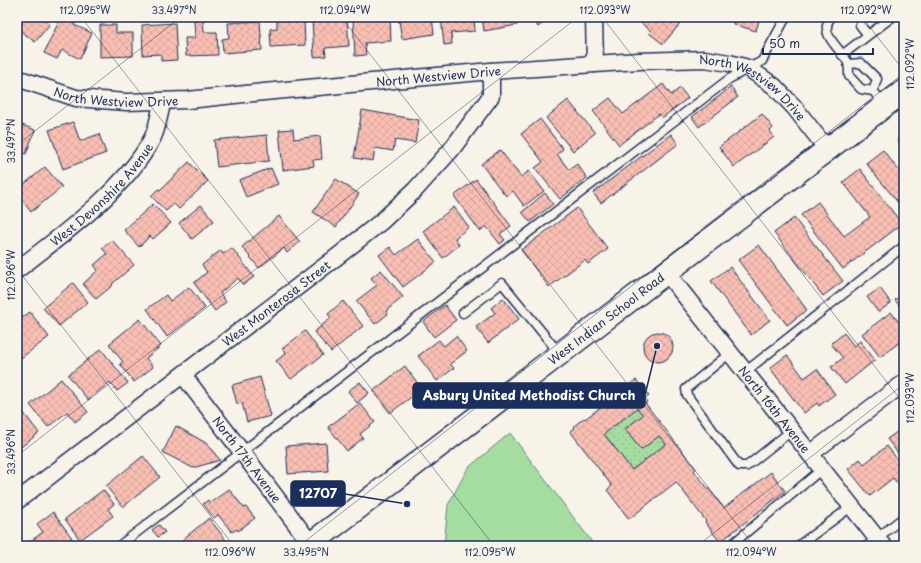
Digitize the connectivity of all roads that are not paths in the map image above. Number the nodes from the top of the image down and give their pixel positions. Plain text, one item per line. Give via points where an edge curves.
1 (594, 17) edge
2 (786, 17) edge
3 (831, 17) edge
4 (887, 18) edge
5 (860, 25) dead end
6 (868, 35) junction
7 (842, 55) junction
8 (595, 64) junction
9 (849, 64) junction
10 (748, 68) junction
11 (491, 71) junction
12 (17, 78) edge
13 (904, 91) edge
14 (879, 98) junction
15 (162, 101) junction
16 (827, 150) junction
17 (904, 246) edge
18 (17, 270) edge
19 (666, 272) junction
20 (463, 313) dead end
21 (730, 353) junction
22 (560, 354) junction
23 (745, 372) junction
24 (183, 375) junction
25 (904, 383) edge
26 (791, 431) junction
27 (242, 452) junction
28 (810, 454) junction
29 (822, 469) junction
30 (17, 502) edge
31 (852, 506) junction
32 (904, 517) edge
33 (875, 544) edge
34 (310, 545) edge
35 (119, 546) edge
36 (730, 546) edge
37 (798, 546) edge

1 - 8 street
2 - 10 lane via 762,61
3 - 7 lane via 828,20 827,33
4 - 6 lane
5 - 6 lane
6 - 7 lane
7 - 9 lane
8 - 10 street, North Westview Drive via 705,59
8 - 11 street, North Westview Drive
9 - 14 lane via 849,76 856,85
9 - 14 lane via 861,63 872,73 877,79
10 - 16 street, North Westview Drive via 774,86 794,107
10 - 27 lane via 729,79
11 - 15 street, North Westview Drive
11 - 24 street, West Monterosa Street via 492,96 451,150 415,190 382,221
12 - 15 street, North Westview Drive via 76,98 124,102
13 - 14 main road, West Indian School Road
14 - 16 main road, West Indian School Road
15 - 18 street, West Devonshire Avenue via 153,138 136,165 73,227
16 - 19 main road, West Indian School Road
17 - 23 lane
19 - 21 street, North 16th Avenue
19 - 22 main road, West Indian School Road
20 - 22 lane via 502,282
21 - 23 street, North 16th Avenue
21 - 26 lane via 686,389 687,394 740,466 747,466
22 - 34 main road, West Indian School Road
23 - 26 street, North 16th Avenue
24 - 27 street, North 17th Avenue
24 - 30 street, West Monterosa Street
25 - 28 street
26 - 28 street, North 16th Avenue
27 - 34 street, North 17th Avenue
27 - 35 lane
28 - 29 street, North 16th Avenue
29 - 31 street, North 16th Avenue
29 - 36 lane
31 - 33 street, North 16th Avenue
31 - 37 lane
32 - 33 lane

